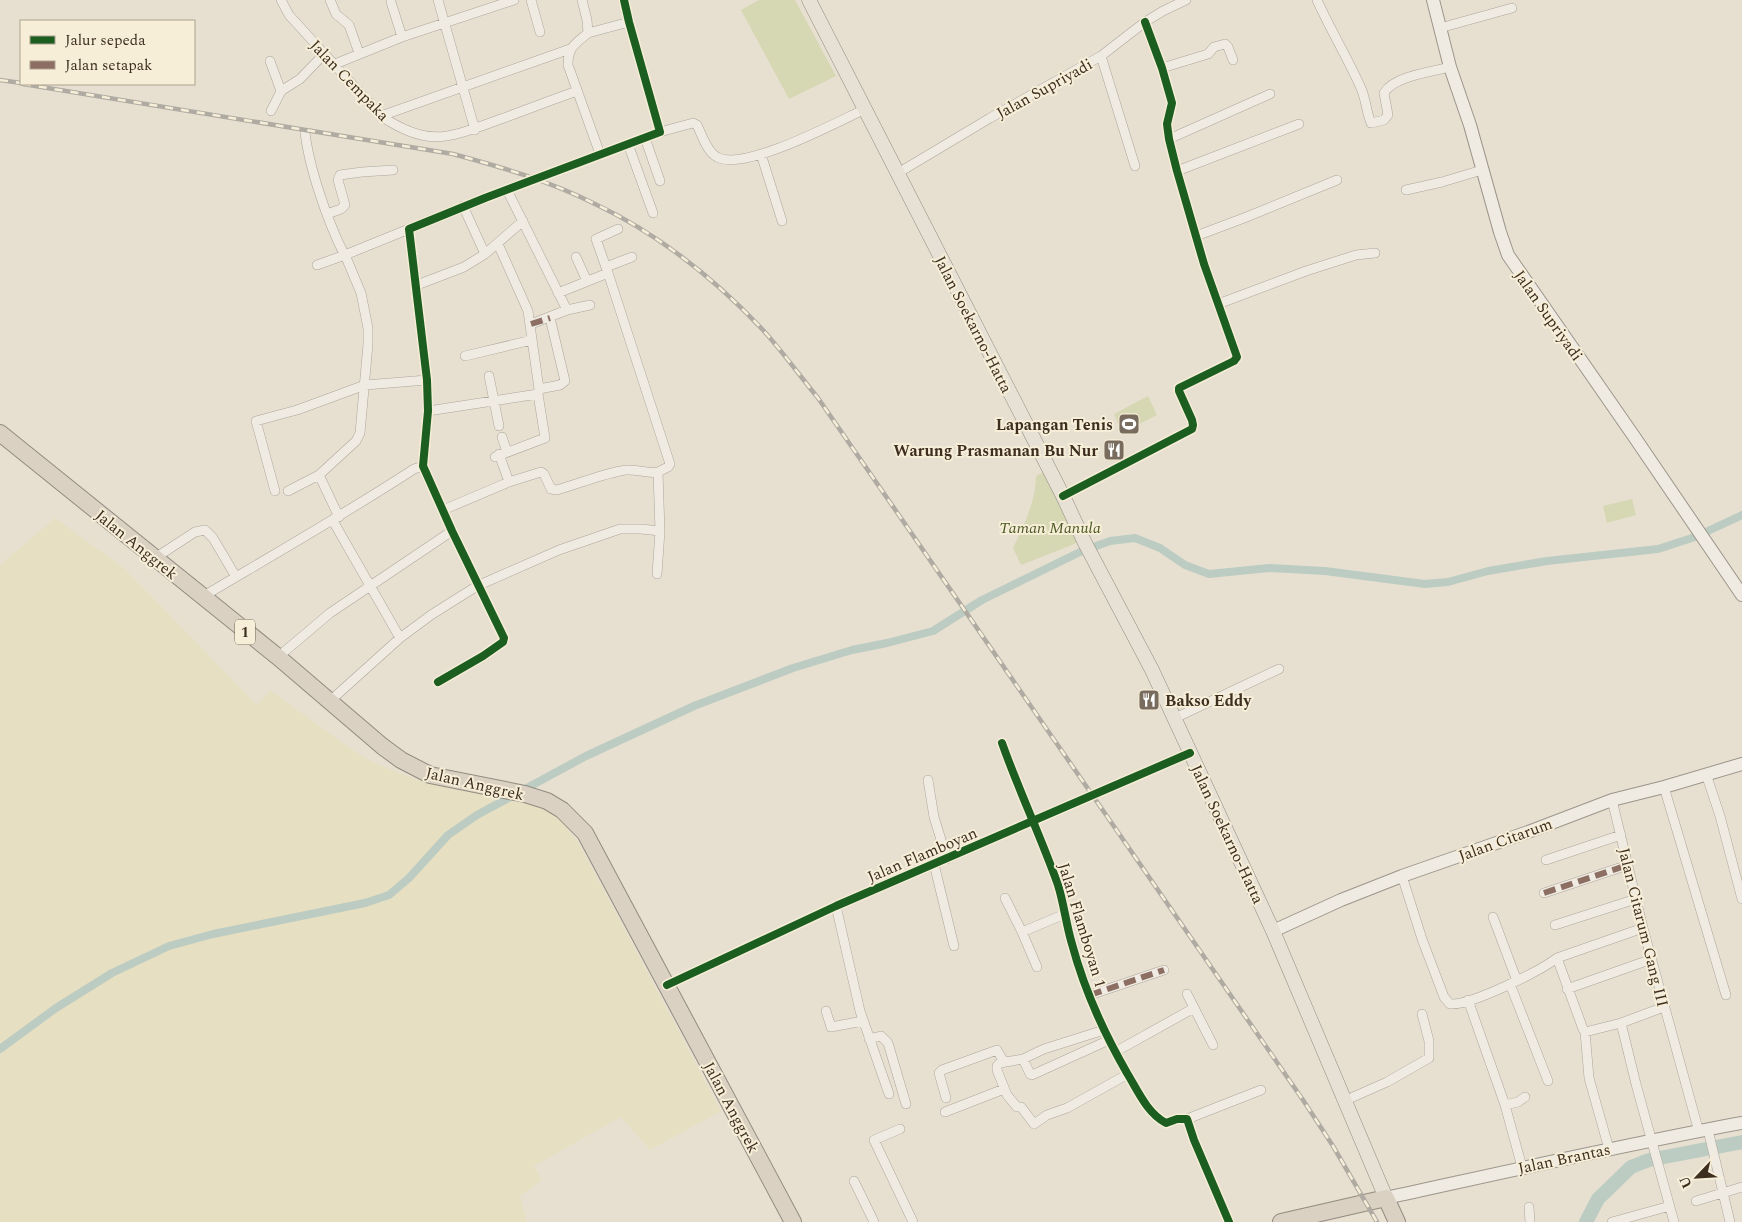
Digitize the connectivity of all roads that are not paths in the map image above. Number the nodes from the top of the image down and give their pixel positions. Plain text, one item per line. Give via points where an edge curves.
1 (281, 0) edge
2 (330, 0) edge
3 (438, 0) edge
4 (514, 0) edge
5 (530, 0) edge
6 (582, 0) edge
7 (624, 0) edge
8 (809, 0) edge
9 (1186, 0) edge
10 (1317, 0) edge
11 (1433, 0) edge
12 (391, 2) dead end
13 (487, 4) edge
14 (1512, 8) dead end
15 (629, 22) junction
16 (1145, 22) junction
17 (444, 23) junction
18 (1440, 28) junction
19 (540, 32) dead end
20 (588, 33) junction
21 (402, 37) junction
22 (570, 49) junction
23 (325, 53) junction
24 (359, 53) junction
25 (1101, 56) junction
26 (1233, 60) dead end
27 (270, 61) dead end
28 (335, 64) junction
29 (1450, 67) junction
30 (1162, 68) junction
31 (462, 87) junction
32 (281, 91) junction
33 (577, 91) junction
34 (1270, 94) dead end
35 (865, 109) junction
36 (271, 111) dead end
37 (381, 116) junction
38 (1299, 124) dead end
39 (475, 130) junction
40 (660, 132) junction
41 (305, 133) dead end
42 (645, 138) junction
43 (1169, 139) junction
44 (628, 144) junction
45 (600, 154) junction
46 (761, 154) junction
47 (893, 164) junction
48 (1135, 166) dead end
49 (393, 170) dead end
50 (1482, 170) junction
51 (1177, 171) junction
52 (1337, 180) dead end
53 (660, 181) dead end
54 (507, 190) junction
55 (1406, 190) dead end
56 (463, 206) junction
57 (653, 213) dead end
58 (327, 214) junction
59 (523, 221) junction
60 (782, 221) dead end
61 (618, 229) dead end
62 (409, 230) junction
63 (1196, 236) junction
64 (498, 244) junction
65 (1375, 253) dead end
66 (485, 254) junction
67 (345, 256) junction
68 (576, 257) dead end
69 (632, 257) dead end
70 (317, 265) dead end
71 (607, 270) junction
72 (587, 281) junction
73 (417, 285) junction
74 (558, 293) junction
75 (1218, 304) junction
76 (590, 305) dead end
77 (567, 310) junction
78 (550, 318) junction
79 (531, 324) junction
80 (532, 340) junction
81 (465, 356) dead end
82 (488, 376) dead end
83 (426, 380) junction
84 (365, 385) junction
85 (539, 392) junction
86 (493, 402) junction
87 (428, 411) junction
88 (499, 426) dead end
89 (0, 433) edge
90 (502, 437) dead end
91 (500, 454) junction
92 (423, 466) junction
93 (658, 472) junction
94 (318, 475) junction
95 (509, 482) junction
96 (288, 491) dead end
97 (275, 492) dead end
98 (1063, 496) junction
99 (443, 510) junction
100 (336, 519) junction
101 (452, 531) junction
102 (660, 531) junction
103 (155, 558) junction
104 (657, 574) dead end
105 (236, 577) junction
106 (371, 586) junction
107 (477, 586) junction
108 (1742, 595) edge
109 (202, 598) junction
110 (400, 638) junction
111 (278, 657) junction
112 (1278, 669) dead end
113 (438, 682) dead end
114 (330, 701) junction
115 (1175, 718) junction
116 (1002, 743) dead end
117 (1190, 753) junction
118 (1742, 764) edge
119 (1706, 774) junction
120 (928, 780) dead end
121 (1664, 787) junction
122 (1612, 800) junction
123 (1033, 822) junction
124 (1621, 836) junction
125 (947, 858) junction
126 (1546, 860) dead end
127 (934, 864) junction
128 (1628, 865) junction
129 (1402, 876) junction
130 (1544, 893) dead end
131 (1005, 898) dead end
132 (1636, 899) junction
133 (1742, 899) edge
134 (836, 906) junction
135 (1065, 914) junction
136 (1493, 917) dead end
137 (1555, 925) dead end
138 (1643, 928) junction
139 (1273, 931) junction
140 (1022, 932) junction
141 (954, 946) dead end
142 (1556, 958) junction
143 (1652, 959) junction
144 (1037, 967) dead end
145 (1164, 970) dead end
146 (1514, 983) junction
147 (667, 985) junction
148 (1567, 989) junction
149 (1187, 994) dead end
150 (1090, 995) junction
151 (1726, 995) dead end
152 (1468, 1000) junction
153 (1194, 1008) junction
154 (1664, 1008) junction
155 (826, 1011) dead end
156 (1422, 1014) dead end
157 (863, 1020) junction
158 (1621, 1023) junction
159 (1104, 1030) junction
160 (1585, 1032) junction
161 (869, 1038) junction
162 (1108, 1040) junction
163 (1213, 1045) dead end
164 (1115, 1052) junction
165 (1024, 1059) junction
166 (1004, 1062) junction
167 (1128, 1074) junction
168 (1548, 1081) dead end
169 (1004, 1089) junction
170 (1261, 1090) dead end
171 (889, 1094) dead end
172 (1525, 1097) dead end
173 (946, 1098) dead end
174 (1344, 1101) junction
175 (906, 1104) dead end
176 (1505, 1105) junction
177 (945, 1112) dead end
178 (1187, 1119) junction
179 (1742, 1123) edge
180 (900, 1129) dead end
181 (1705, 1133) junction
182 (1653, 1145) junction
183 (1609, 1149) junction
184 (1522, 1166) junction
185 (854, 1181) dead end
186 (1742, 1187) edge
187 (1722, 1194) junction
188 (1386, 1198) junction
189 (1696, 1201) dead end
190 (1670, 1206) junction
191 (1529, 1207) dead end
192 (1628, 1220) edge
193 (793, 1222) edge
194 (874, 1222) edge
195 (913, 1222) edge
196 (1229, 1222) edge
197 (1281, 1222) edge
198 (1397, 1222) edge
199 (1530, 1222) edge
200 (1612, 1222) edge
201 (1674, 1222) edge
202 (1730, 1222) edge

1 - 23 street, Jalan Cempaka via 289,15
2 - 24 street via 336,14 350,25
3 - 17 street
4 - 13 street
5 - 19 street
6 - 20 street
7 - 15 street
8 - 35 main road, Jalan Soekarno-Hatta
9 - 16 street, Jalan Supriyadi
10 - 29 street via 1359,83 1371,123 1384,120 1388,115 1384,93 1390,86 1403,79
11 - 18 main road, Jalan Supriyadi
12 - 21 street
13 - 17 street
14 - 18 street
15 - 20 street
15 - 40 street
16 - 25 street, Jalan Supriyadi
16 - 30 street
17 - 21 street
17 - 31 street
18 - 29 main road, Jalan Supriyadi
20 - 22 street
21 - 24 street
22 - 31 street
22 - 33 street via 568,66
23 - 28 street, Jalan Cempaka
23 - 32 street via 300,79
24 - 28 street
25 - 47 street, Jalan Supriyadi via 990,118
25 - 48 street
26 - 30 street via 1224,44 1214,47 1208,54
27 - 32 street
28 - 37 street, Jalan Cempaka
29 - 50 main road, Jalan Supriyadi
30 - 43 street via 1172,103 1168,116
31 - 37 street
31 - 39 street
32 - 36 street
33 - 39 street, Jalan Cempaka
33 - 45 street
34 - 43 street
35 - 46 street
35 - 47 main road, Jalan Soekarno-Hatta
37 - 39 street, Jalan Cempaka via 408,132 434,137
38 - 51 street
40 - 42 street
40 - 46 street via 693,123 717,157 732,159
41 - 58 street via 310,163
42 - 44 street
42 - 53 street
43 - 51 street
44 - 45 street
44 - 57 street
45 - 54 street
46 - 60 street
47 - 98 main road, Jalan Soekarno-Hatta
49 - 58 street via 340,175 338,180 345,205
50 - 55 street
50 - 108 main road, Jalan Supriyadi via 1508,255
51 - 63 street
52 - 63 street
54 - 56 street
54 - 59 street
56 - 62 street
56 - 66 street
58 - 67 street
59 - 64 street
59 - 74 street
61 - 71 street via 596,239
62 - 67 street
62 - 73 street
63 - 75 street
64 - 66 street
64 - 79 street
65 - 75 street via 1356,255 1306,270
66 - 73 street
67 - 70 street
67 - 84 street via 361,293 366,315
68 - 72 street
69 - 71 street
71 - 72 street
71 - 93 street via 670,464
72 - 74 street
73 - 83 street
74 - 77 street
75 - 98 street via 1237,359 1179,388 1194,424 1192,428
76 - 77 street
77 - 78 street
78 - 79 street
78 - 85 street via 565,381
79 - 80 street
80 - 81 street
80 - 85 street
82 - 86 street
83 - 84 street
83 - 87 street
84 - 94 street via 359,437
84 - 97 street via 256,421
85 - 86 street
85 - 91 street via 545,438
86 - 87 street
86 - 88 street
87 - 92 street
89 - 103 highway, Jalan Anggrek / 1
90 - 91 street
91 - 95 street
92 - 99 street
92 - 100 street
93 - 95 street via 626,470 557,490 551,489 543,472
93 - 102 street
94 - 96 street
94 - 100 street
95 - 99 street
98 - 115 main road, Jalan Soekarno-Hatta
99 - 101 street
100 - 105 street
100 - 106 street
101 - 106 street
101 - 107 street
102 - 104 street
102 - 107 street via 620,529 559,550
103 - 105 street via 195,532 205,530
103 - 109 highway, Jalan Anggrek / 1
105 - 109 street
106 - 110 street
106 - 111 street via 330,613
107 - 110 street
107 - 113 street via 504,638 503,642
109 - 111 highway, Jalan Anggrek / 1
110 - 114 street
111 - 114 highway, Jalan Anggrek / 1
112 - 115 street
114 - 147 highway, Jalan Anggrek / 1 via 388,751 422,772 517,792 562,810 585,834
115 - 117 main road, Jalan Soekarno-Hatta
116 - 123 street, Jalan Flamboyan 1
117 - 123 street, Jalan Flamboyan
117 - 139 main road, Jalan Soekarno-Hatta
118 - 119 main road, Jalan Citarum
119 - 121 main road, Jalan Citarum
119 - 133 street
120 - 125 street via 935,822
121 - 122 main road, Jalan Citarum
121 - 151 street
122 - 124 street, Jalan Citarum Gang III
122 - 129 main road, Jalan Citarum
123 - 125 street, Jalan Flamboyan
123 - 135 street, Jalan Flamboyan 1 via 1057,882
124 - 126 street
124 - 128 street, Jalan Citarum Gang III
125 - 127 street, Jalan Flamboyan
127 - 134 street, Jalan Flamboyan
127 - 141 street
128 - 130 street
128 - 132 street, Jalan Citarum Gang III
129 - 139 main road, Jalan Citarum
129 - 152 street via 1444,997 1450,1004
131 - 140 street
132 - 137 street
132 - 138 street, Jalan Citarum Gang III
134 - 147 street, Jalan Flamboyan
134 - 157 street
135 - 140 street
135 - 150 street, Jalan Flamboyan 1
136 - 146 street
138 - 142 street
138 - 143 street, Jalan Citarum Gang III
139 - 174 main road, Jalan Soekarno-Hatta
140 - 144 street
142 - 146 street
142 - 148 street
143 - 148 street
143 - 154 street, Jalan Citarum Gang III
145 - 150 street
146 - 152 street
146 - 168 street
147 - 193 highway, Jalan Anggrek / 1
148 - 160 street
149 - 153 street
150 - 159 street, Jalan Flamboyan 1
152 - 176 street
153 - 163 street
153 - 164 street
154 - 158 street
154 - 181 street, Jalan Citarum Gang III
155 - 157 street via 831,1027
156 - 174 street via 1429,1041 1429,1058
157 - 161 street
158 - 160 street
158 - 182 street
159 - 162 street, Jalan Flamboyan 1
159 - 165 street via 1052,1046
160 - 183 street via 1590,1078
161 - 171 street
161 - 175 street via 881,1036 888,1043
162 - 164 street, Jalan Flamboyan 1
162 - 165 street via 1032,1075
164 - 167 street, Jalan Flamboyan 1
165 - 166 street
166 - 169 street via 997,1066 997,1070
166 - 173 street via 997,1050 940,1071
167 - 169 street via 1034,1124
167 - 178 street, Jalan Flamboyan 1 via 1151,1112 1164,1122
169 - 177 street
170 - 178 street, Jalan Flamboyan 1
172 - 176 street
174 - 188 main road, Jalan Soekarno-Hatta
176 - 184 street
178 - 196 street
179 - 181 main road, Jalan Brantas
180 - 195 street via 874,1140
181 - 182 main road, Jalan Brantas
181 - 187 street, Jalan Citarum Gang III
182 - 183 main road, Jalan Brantas
182 - 190 street
183 - 184 main road, Jalan Brantas
184 - 188 main road, Jalan Brantas
185 - 194 street
186 - 187 street
187 - 189 street
187 - 202 street, Jalan Citarum Gang III
188 - 197 highway
188 - 198 highway, Jalan Soekarno-Hatta
190 - 192 street
190 - 201 street
191 - 199 street
192 - 200 street

